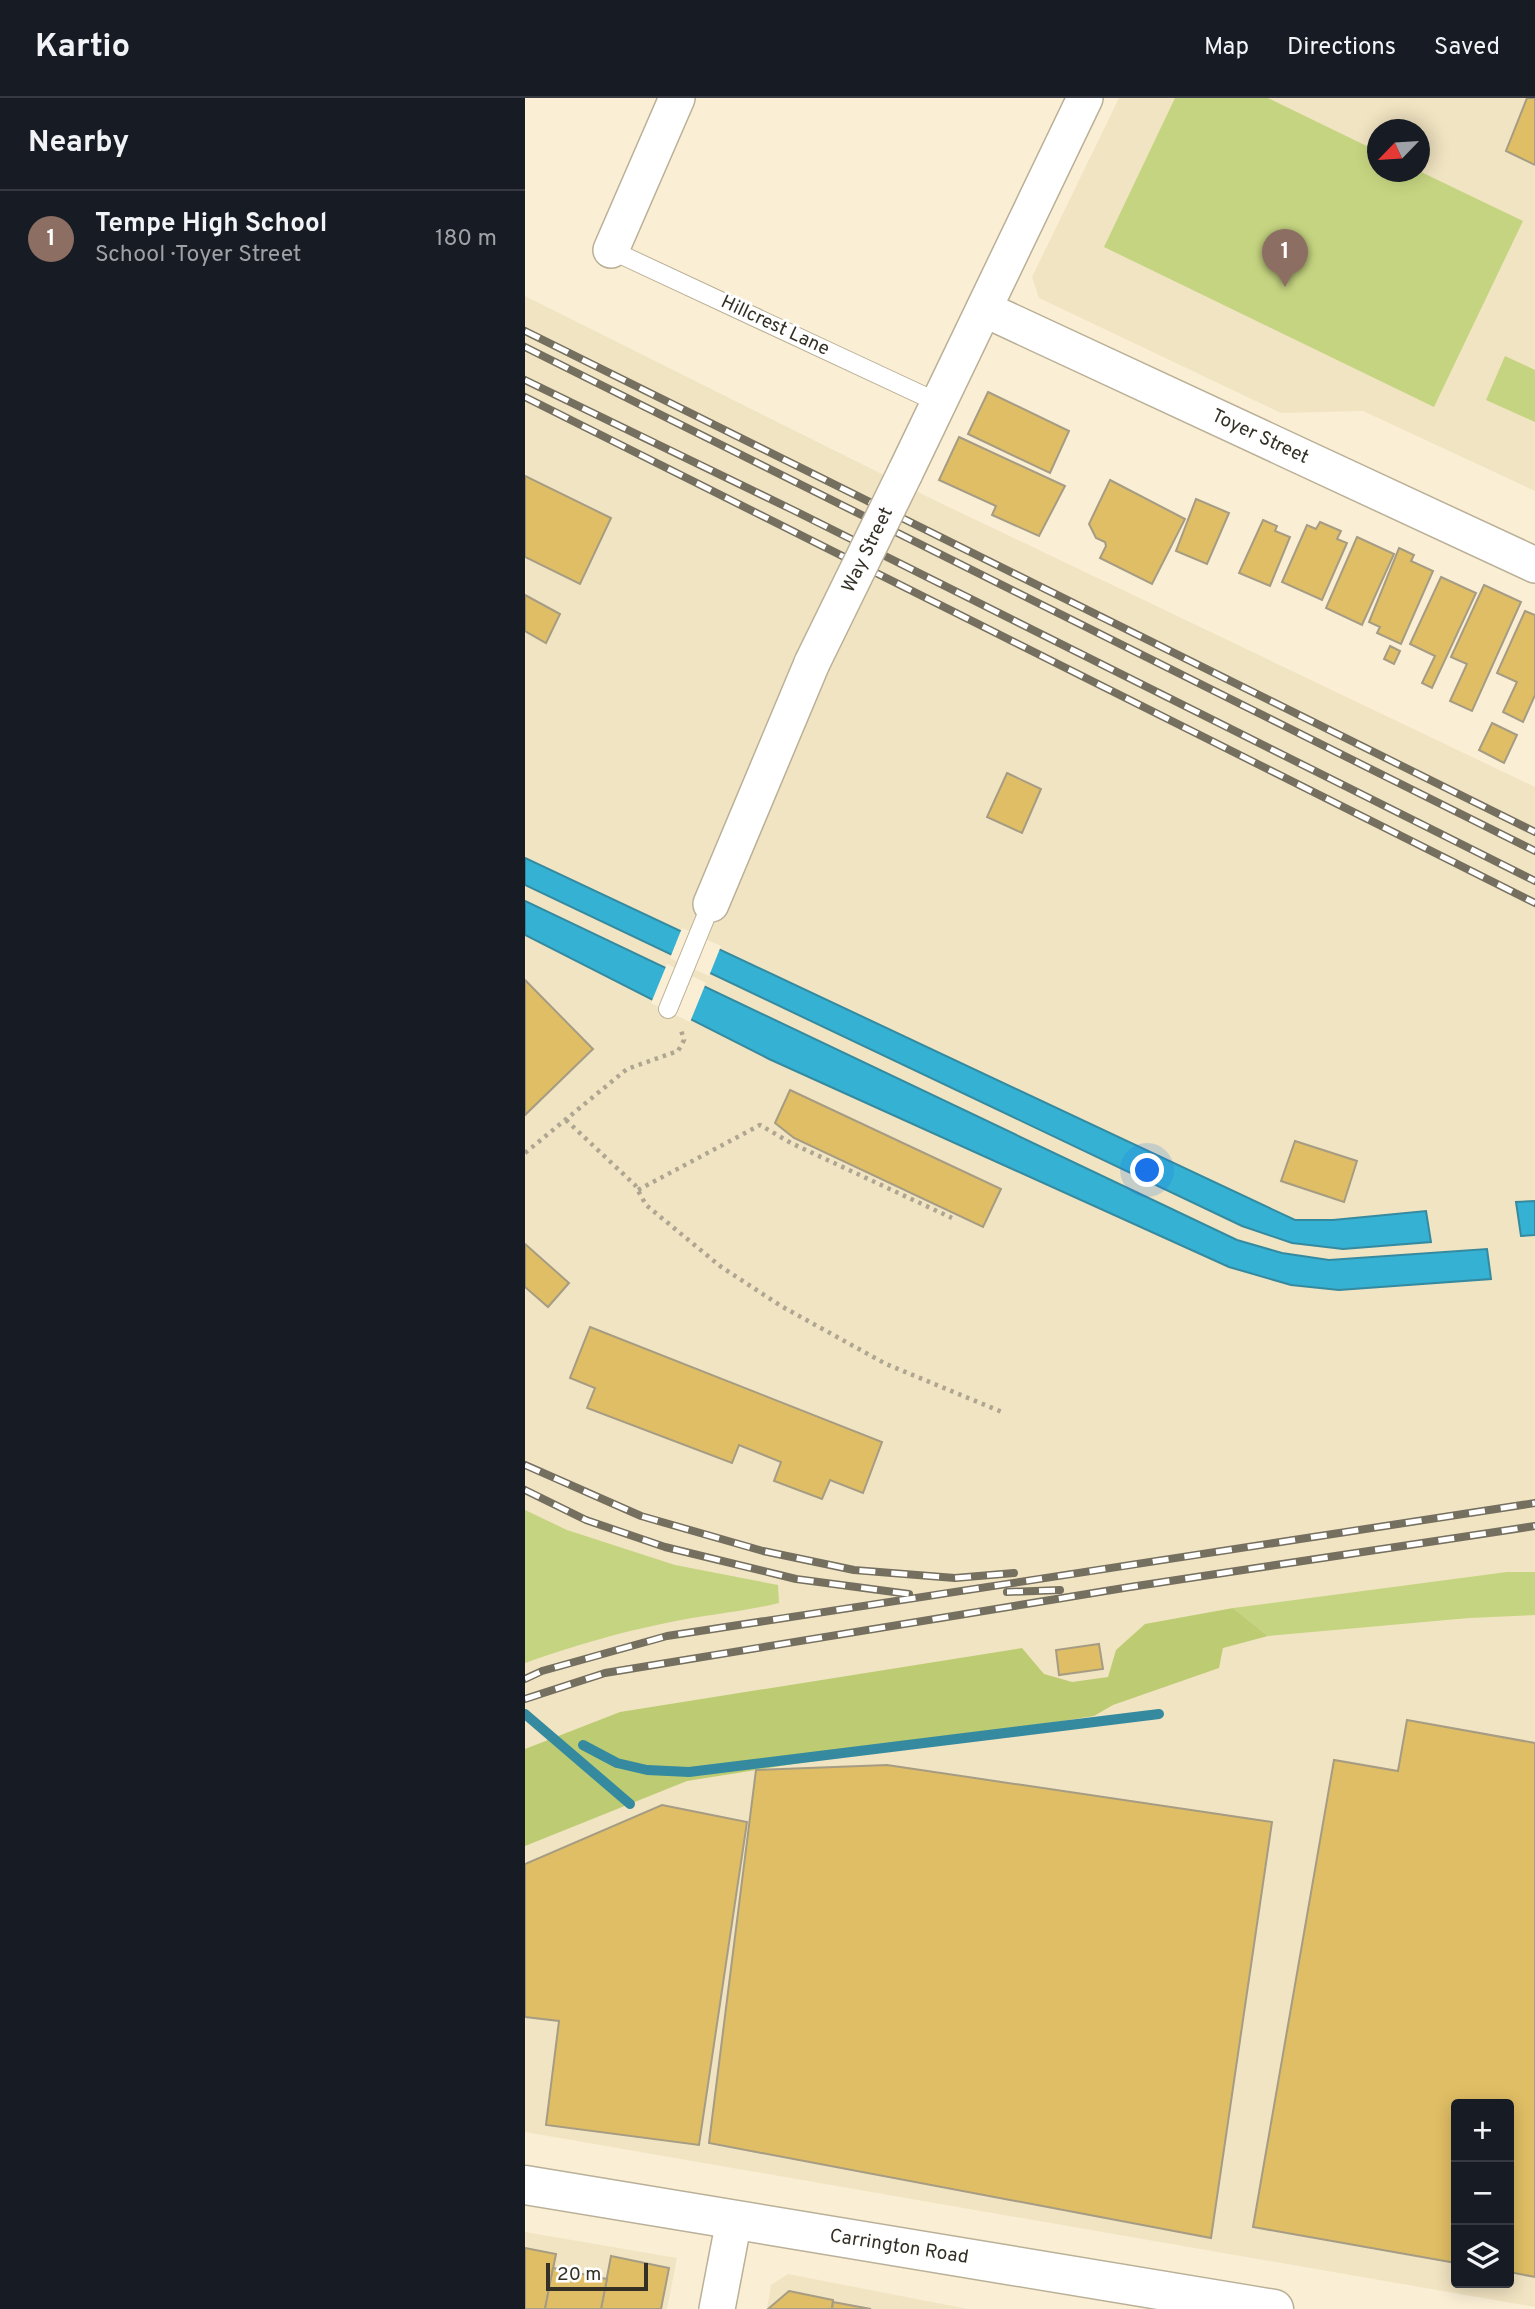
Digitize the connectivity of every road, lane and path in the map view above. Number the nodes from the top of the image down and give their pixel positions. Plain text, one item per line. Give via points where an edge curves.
1 (677, 98) edge
2 (1085, 98) edge
3 (611, 250) joint
4 (984, 309) junction
5 (939, 403) junction
6 (1535, 565) edge
7 (705, 918) joint
8 (668, 1009) dead end
9 (684, 1019) dead end
10 (566, 1120) junction
11 (525, 1153) edge
12 (638, 1190) junction
13 (952, 1218) dead end
14 (1002, 1412) dead end
15 (525, 2185) edge
16 (734, 2220) junction
17 (1143, 2298) edge
18 (717, 2309) edge
19 (1274, 2309) edge

1 - 3 street
2 - 4 street, Way Street
3 - 5 lane, Hillcrest Lane
4 - 5 street, Way Street
4 - 6 street, Toyer Street
5 - 7 street, Way Street, bridge via 812,663
7 - 8 lane, Way Street
9 - 10 path via 684,1040 678,1051 627,1069
10 - 11 path
10 - 12 path
12 - 13 path via 760,1125
12 - 14 path via 646,1205 720,1266 781,1306 886,1364
15 - 16 street, Carrington Road
16 - 17 street, Carrington Road
16 - 18 street
17 - 19 street, Carrington Road

